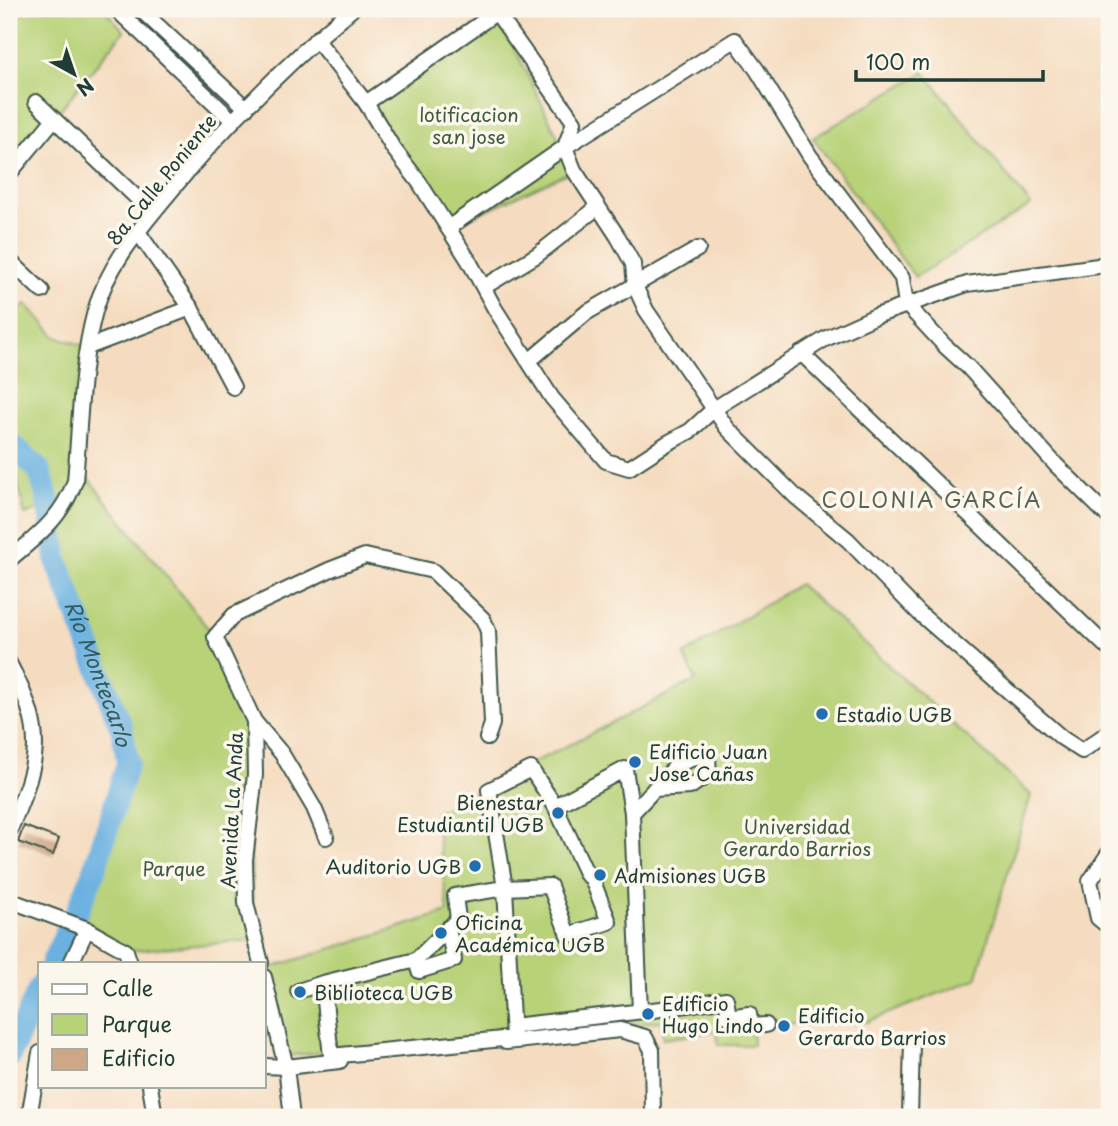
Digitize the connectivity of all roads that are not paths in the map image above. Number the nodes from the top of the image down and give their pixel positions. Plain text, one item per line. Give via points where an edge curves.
1 (140, 9) edge
2 (352, 9) edge
3 (496, 10) edge
4 (124, 11) edge
5 (316, 39) junction
6 (36, 102) dead end
7 (366, 103) junction
8 (246, 108) junction
9 (54, 119) junction
10 (233, 121) junction
11 (565, 147) junction
12 (9, 174) edge
13 (138, 200) dead end
14 (598, 207) junction
15 (447, 228) junction
16 (138, 232) junction
17 (698, 249) dead end
18 (9, 260) edge
19 (1109, 261) edge
20 (635, 286) junction
21 (484, 287) junction
22 (42, 291) dead end
23 (906, 304) junction
24 (191, 308) junction
25 (88, 347) junction
26 (801, 353) junction
27 (529, 361) junction
28 (233, 387) dead end
29 (714, 409) junction
30 (1109, 517) edge
31 (9, 560) edge
32 (1109, 649) edge
33 (10, 670) edge
34 (254, 721) junction
35 (1109, 732) edge
36 (487, 738) dead end
37 (654, 789) dead end
38 (555, 806) junction
39 (632, 813) junction
40 (9, 832) edge
41 (326, 837) dead end
42 (1109, 853) edge
43 (505, 888) junction
44 (9, 900) edge
45 (1109, 927) edge
46 (449, 928) junction
47 (88, 929) junction
48 (416, 960) junction
49 (72, 962) edge
50 (130, 962) edge
51 (261, 962) edge
52 (266, 984) edge
53 (323, 984) junction
54 (298, 991) dead end
55 (640, 1011) junction
56 (766, 1025) dead end
57 (513, 1026) junction
58 (912, 1042) dead end
59 (266, 1066) edge
60 (286, 1067) junction
61 (38, 1070) edge
62 (150, 1088) edge
63 (29, 1117) edge
64 (155, 1117) edge
65 (292, 1117) edge
66 (653, 1117) edge
67 (910, 1117) edge

1 - 8 street
2 - 5 street, 8a Calle Poniente
3 - 7 street
3 - 11 street via 574,122
4 - 10 street
5 - 7 street
5 - 8 street, 8a Calle Poniente
6 - 9 street
7 - 15 street
8 - 10 street, 8a Calle Poniente
9 - 12 street
9 - 13 street
10 - 16 street, 8a Calle Poniente
11 - 14 street
11 - 15 street
11 - 23 street via 735,40 810,156 902,278
14 - 20 street via 633,264
14 - 21 street via 537,255
15 - 21 street
16 - 24 street
16 - 25 street, 8a Calle Poniente via 104,285
17 - 20 street
18 - 22 street
19 - 23 street via 967,284
20 - 27 street via 586,313
20 - 29 street via 652,320
21 - 27 street
23 - 26 street
23 - 30 street
24 - 25 street
24 - 28 street
25 - 31 street, 8a Calle Poniente via 75,481 61,511
26 - 29 street
26 - 32 street
27 - 29 street via 552,398 606,461 629,468 691,431
29 - 35 street via 795,496 1062,738 1082,751
33 - 40 street via 35,727 36,751
34 - 36 street, Avenida La Anda via 215,637 234,615 365,556 433,571 483,619 488,631 492,724
34 - 41 street via 282,754
34 - 51 street, Avenida La Anda via 246,903
37 - 39 street
38 - 39 street via 625,769
38 - 43 street via 531,769 489,790
38 - 43 street via 609,922 568,935 550,886
39 - 55 street
42 - 45 street via 1090,881 1098,918
43 - 46 street via 455,896 458,919
43 - 57 street
44 - 47 street
46 - 48 street
46 - 48 street via 454,960 419,971
47 - 49 street
47 - 50 street via 126,951
48 - 53 street
52 - 60 street
53 - 54 street
53 - 57 street via 331,1056 513,1038
55 - 56 street via 726,999 729,1017 749,1014 751,1026
55 - 57 street
58 - 67 street
59 - 60 street
60 - 65 street
60 - 66 street via 620,1030 645,1037 652,1050
61 - 63 street
62 - 64 street

